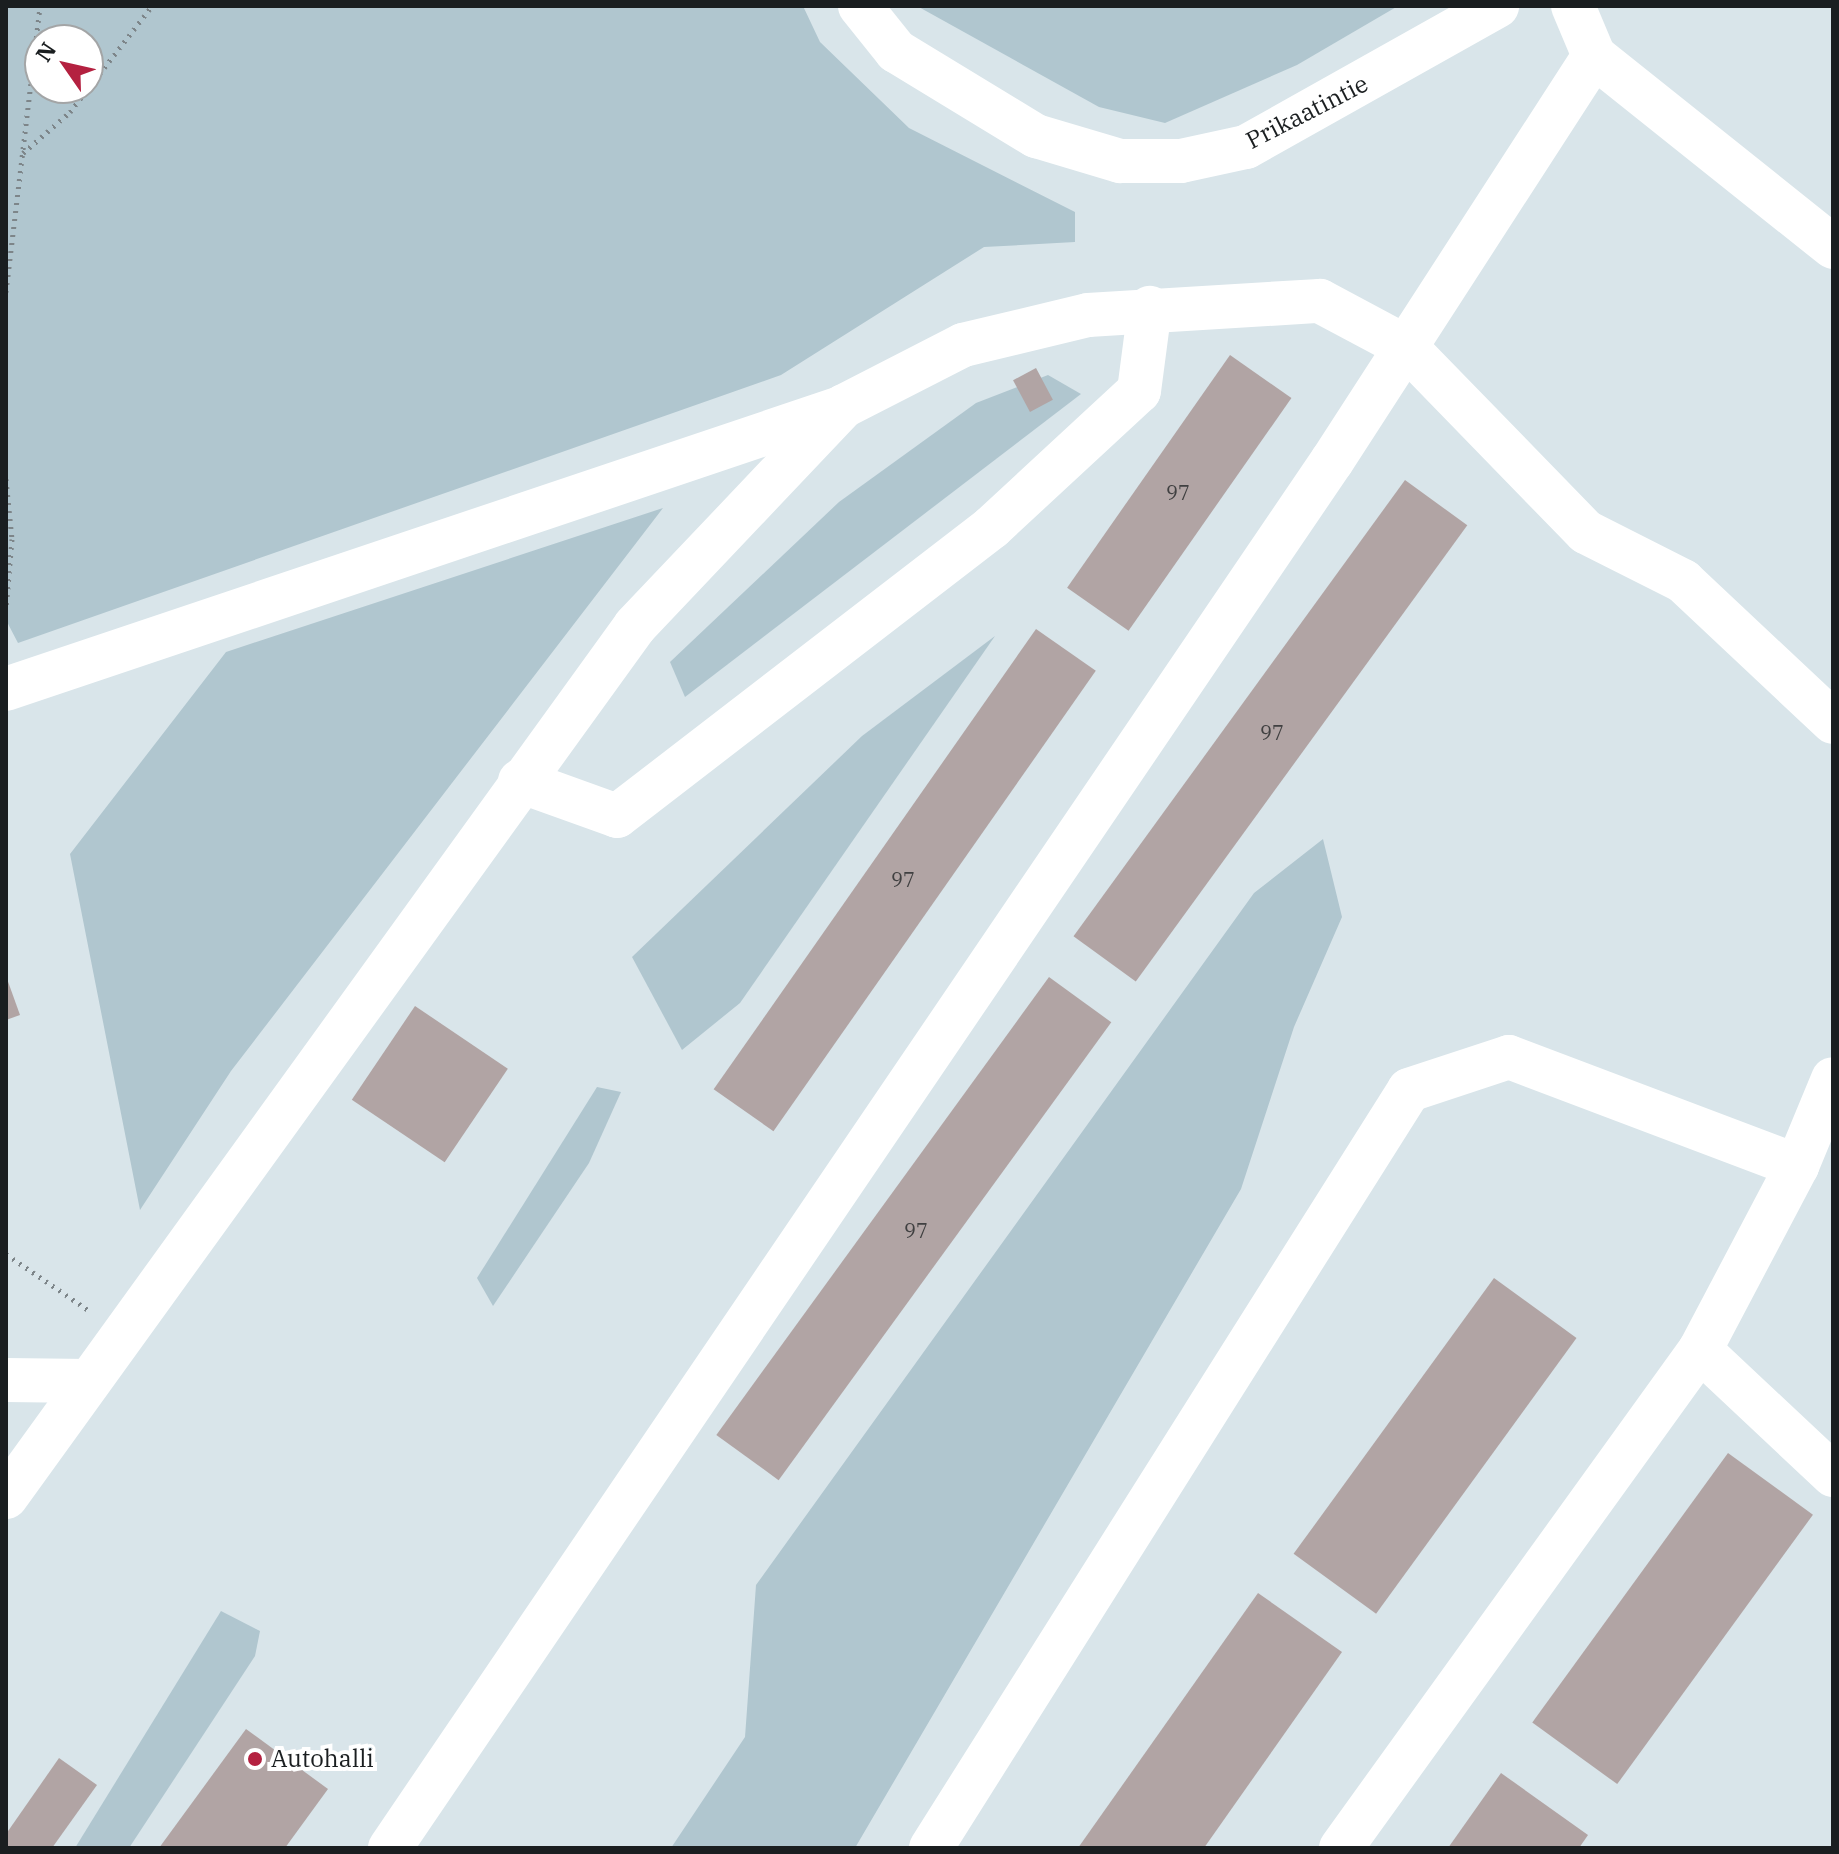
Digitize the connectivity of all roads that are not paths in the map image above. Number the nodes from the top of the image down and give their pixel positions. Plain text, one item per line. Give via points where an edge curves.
1 (860, 6) edge
2 (1497, 6) edge
3 (1573, 6) edge
4 (1594, 56) junction
5 (1833, 247) edge
6 (1150, 308) junction
7 (1406, 347) junction
8 (844, 406) junction
9 (6, 689) edge
10 (1833, 722) edge
11 (520, 781) junction
12 (1833, 1079) edge
13 (1797, 1166) junction
14 (1700, 1350) junction
15 (6, 1380) edge
16 (89, 1381) junction
17 (1833, 1475) edge
18 (6, 1497) edge
19 (390, 1848) edge
20 (931, 1848) edge
21 (1341, 1848) edge

1 - 2 street, Prikaatintie via 896,51 1036,136 1135,161 1181,161 1246,147
3 - 4 street
4 - 5 street
4 - 7 street
6 - 7 street via 1320,301
6 - 8 street via 963,345
6 - 11 street via 1139,391 992,527 617,816
7 - 10 street via 1586,532 1683,581
7 - 19 street
8 - 9 street
8 - 11 street via 635,626
11 - 16 street
12 - 13 street
13 - 14 street
13 - 20 street via 1509,1057 1409,1090
14 - 17 street
14 - 21 street
15 - 16 street
16 - 18 street

